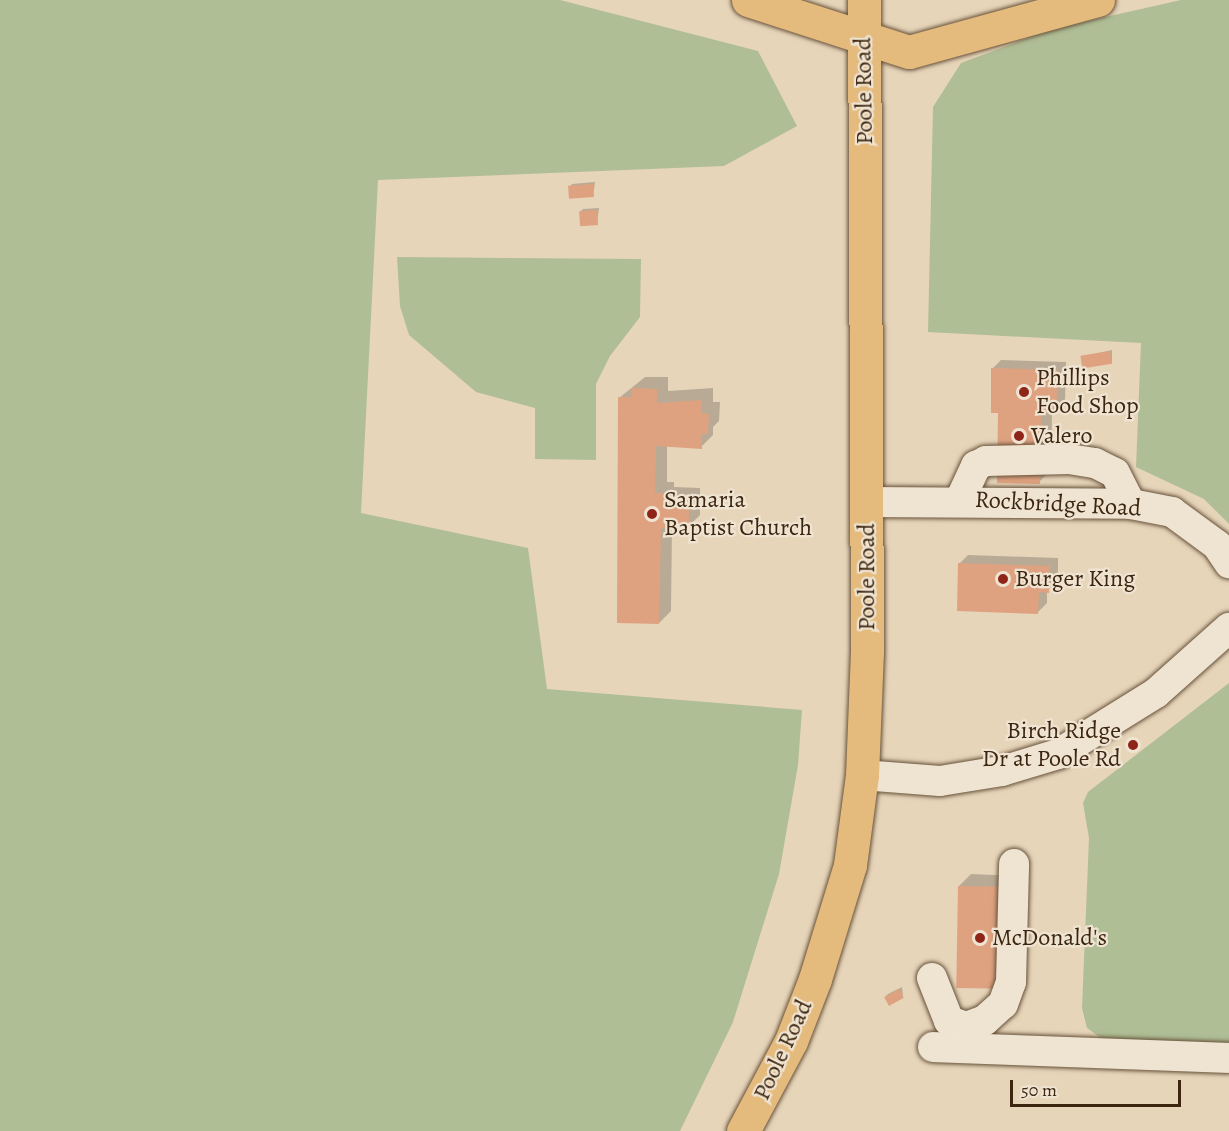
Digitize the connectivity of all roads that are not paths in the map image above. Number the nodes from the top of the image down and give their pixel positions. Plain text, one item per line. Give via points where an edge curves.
1 (748, 0) edge
2 (864, 0) edge
3 (1098, 0) edge
4 (864, 40) junction
5 (960, 500) junction
6 (867, 502) junction
7 (1131, 504) junction
8 (1229, 563) edge
9 (1229, 628) edge
10 (862, 775) junction
11 (1014, 864) dead end
12 (932, 978) dead end
13 (933, 1047) dead end
14 (1229, 1059) edge
15 (743, 1131) edge

1 - 4 main road
2 - 4 main road, Poole Road
3 - 4 main road via 909,51
4 - 6 main road, Poole Road
5 - 6 street, Rockbridge Road
5 - 7 street, Rockbridge Road
5 - 7 street via 976,466 986,461 1069,459 1095,463 1115,473
6 - 10 main road, Poole Road
7 - 8 street, Rockbridge Road via 1172,512 1217,545
9 - 10 street via 1156,693 1058,754 1002,771 940,781
10 - 15 main road, Poole Road via 850,865 814,979 791,1041
11 - 12 street via 1011,982 1004,1004 991,1016 966,1027 949,1021
13 - 14 street

